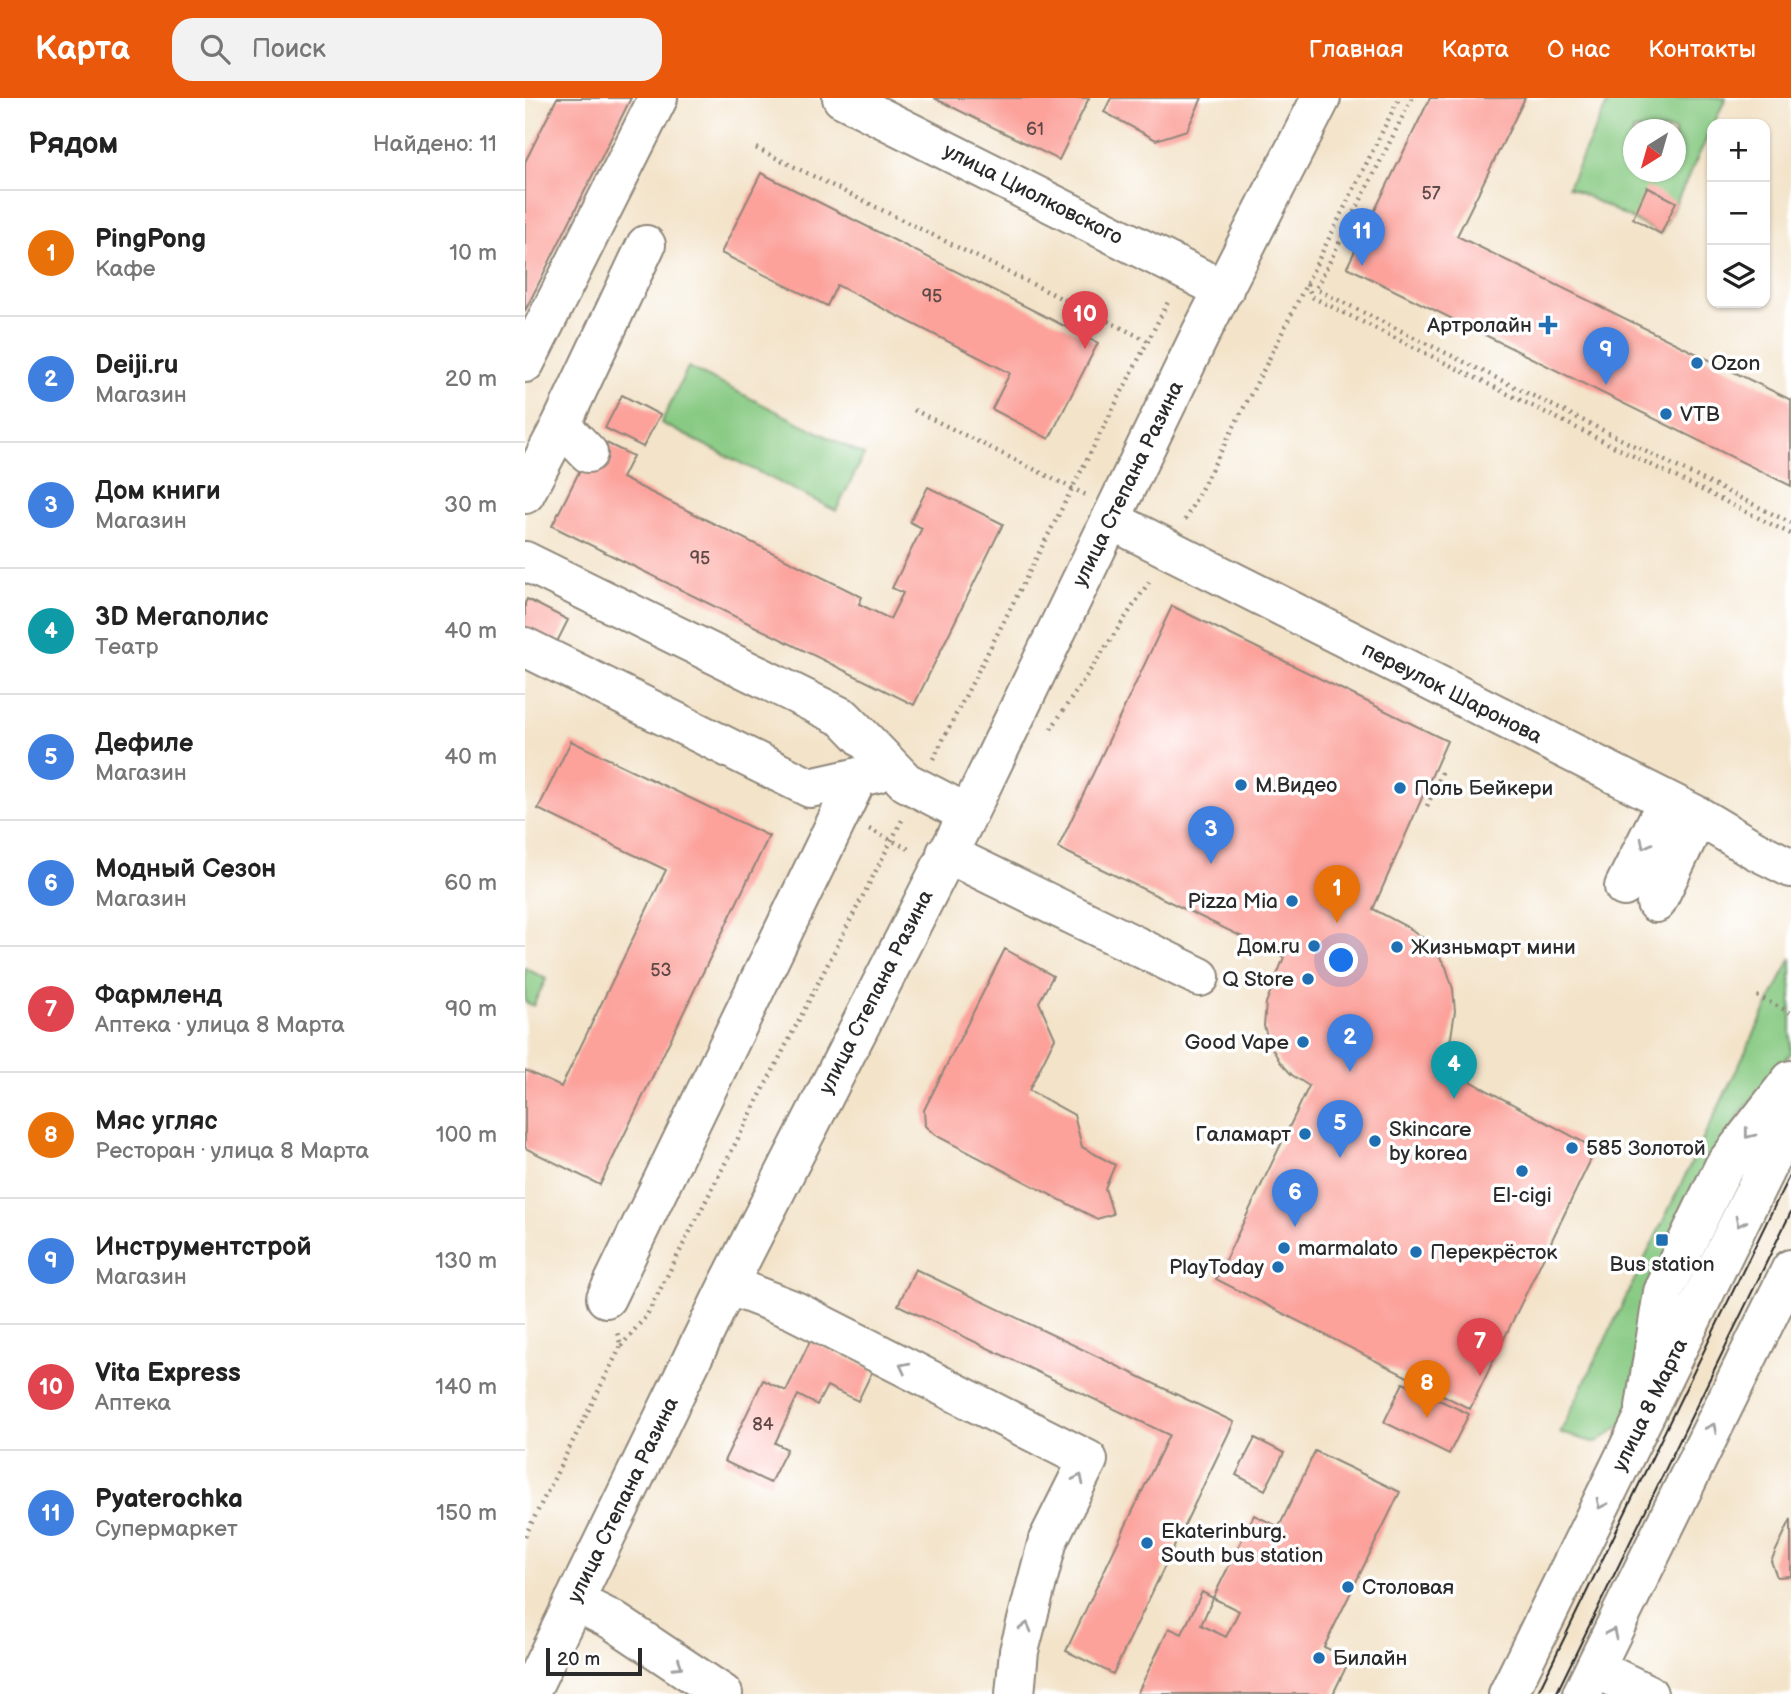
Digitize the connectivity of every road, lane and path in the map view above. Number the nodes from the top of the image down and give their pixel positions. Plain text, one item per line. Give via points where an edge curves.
1 (658, 98) edge
2 (842, 98) edge
3 (1321, 98) edge
4 (1399, 98) edge
5 (1412, 98) edge
6 (756, 148) dead end
7 (646, 245) dead end
8 (1224, 290) junction
9 (1148, 341) dead end
10 (529, 346) edge
11 (914, 410) dead end
12 (543, 444) edge
13 (588, 453) dead end
14 (525, 494) edge
15 (1101, 509) junction
16 (1791, 523) edge
17 (1791, 534) edge
18 (525, 561) edge
19 (525, 648) edge
20 (1443, 770) dead end
21 (876, 773) junction
22 (1427, 806) dead end
23 (1683, 809) junction
24 (968, 814) junction
25 (946, 853) junction
26 (1791, 868) edge
27 (1640, 895) dead end
28 (1200, 977) dead end
29 (1757, 996) dead end
30 (1791, 1013) edge
31 (1791, 1080) edge
32 (1791, 1116) edge
33 (1791, 1269) edge
34 (728, 1285) junction
35 (606, 1298) joint
36 (1642, 1421) junction
37 (525, 1536) edge
38 (574, 1601) junction
39 (1588, 1681) edge
40 (529, 1694) edge
41 (723, 1694) edge
42 (1015, 1694) edge
43 (1508, 1694) edge
44 (1648, 1694) edge

1 - 10 street
2 - 8 street, улица Циолковского
3 - 8 street, улица Степана Разина
4 - 17 path via 1307,284 1312,297
5 - 16 path via 1316,289
6 - 9 path
7 - 12 street
8 - 15 street, улица Степана Разина
11 - 15 path
12 - 13 street
12 - 14 street
15 - 23 street, переулок Шаронова
15 - 24 street, улица Степана Разина
18 - 21 street via 844,718
19 - 21 street via 810,788
20 - 22 path
21 - 24 street via 906,782
21 - 35 street
23 - 26 street, переулок Шаронова
23 - 27 street
24 - 25 street, улица Степана Разина
25 - 28 street
25 - 34 street, улица Степана Разина
29 - 30 path
31 -> 36 street via 1724,1166 1663,1292
32 -> 36 street, улица 8 Марта
39 -> 33 street via 1653,1572
34 - 38 street, улица Степана Разина
42 -> 34 street via 1019,1651 1048,1540 1088,1461 793,1310
35 - 37 path via 621,1346
36 -> 43 street, улица 8 Марта
38 - 40 street, улица Степана Разина
38 -> 41 street via 612,1620
39 - 44 street

